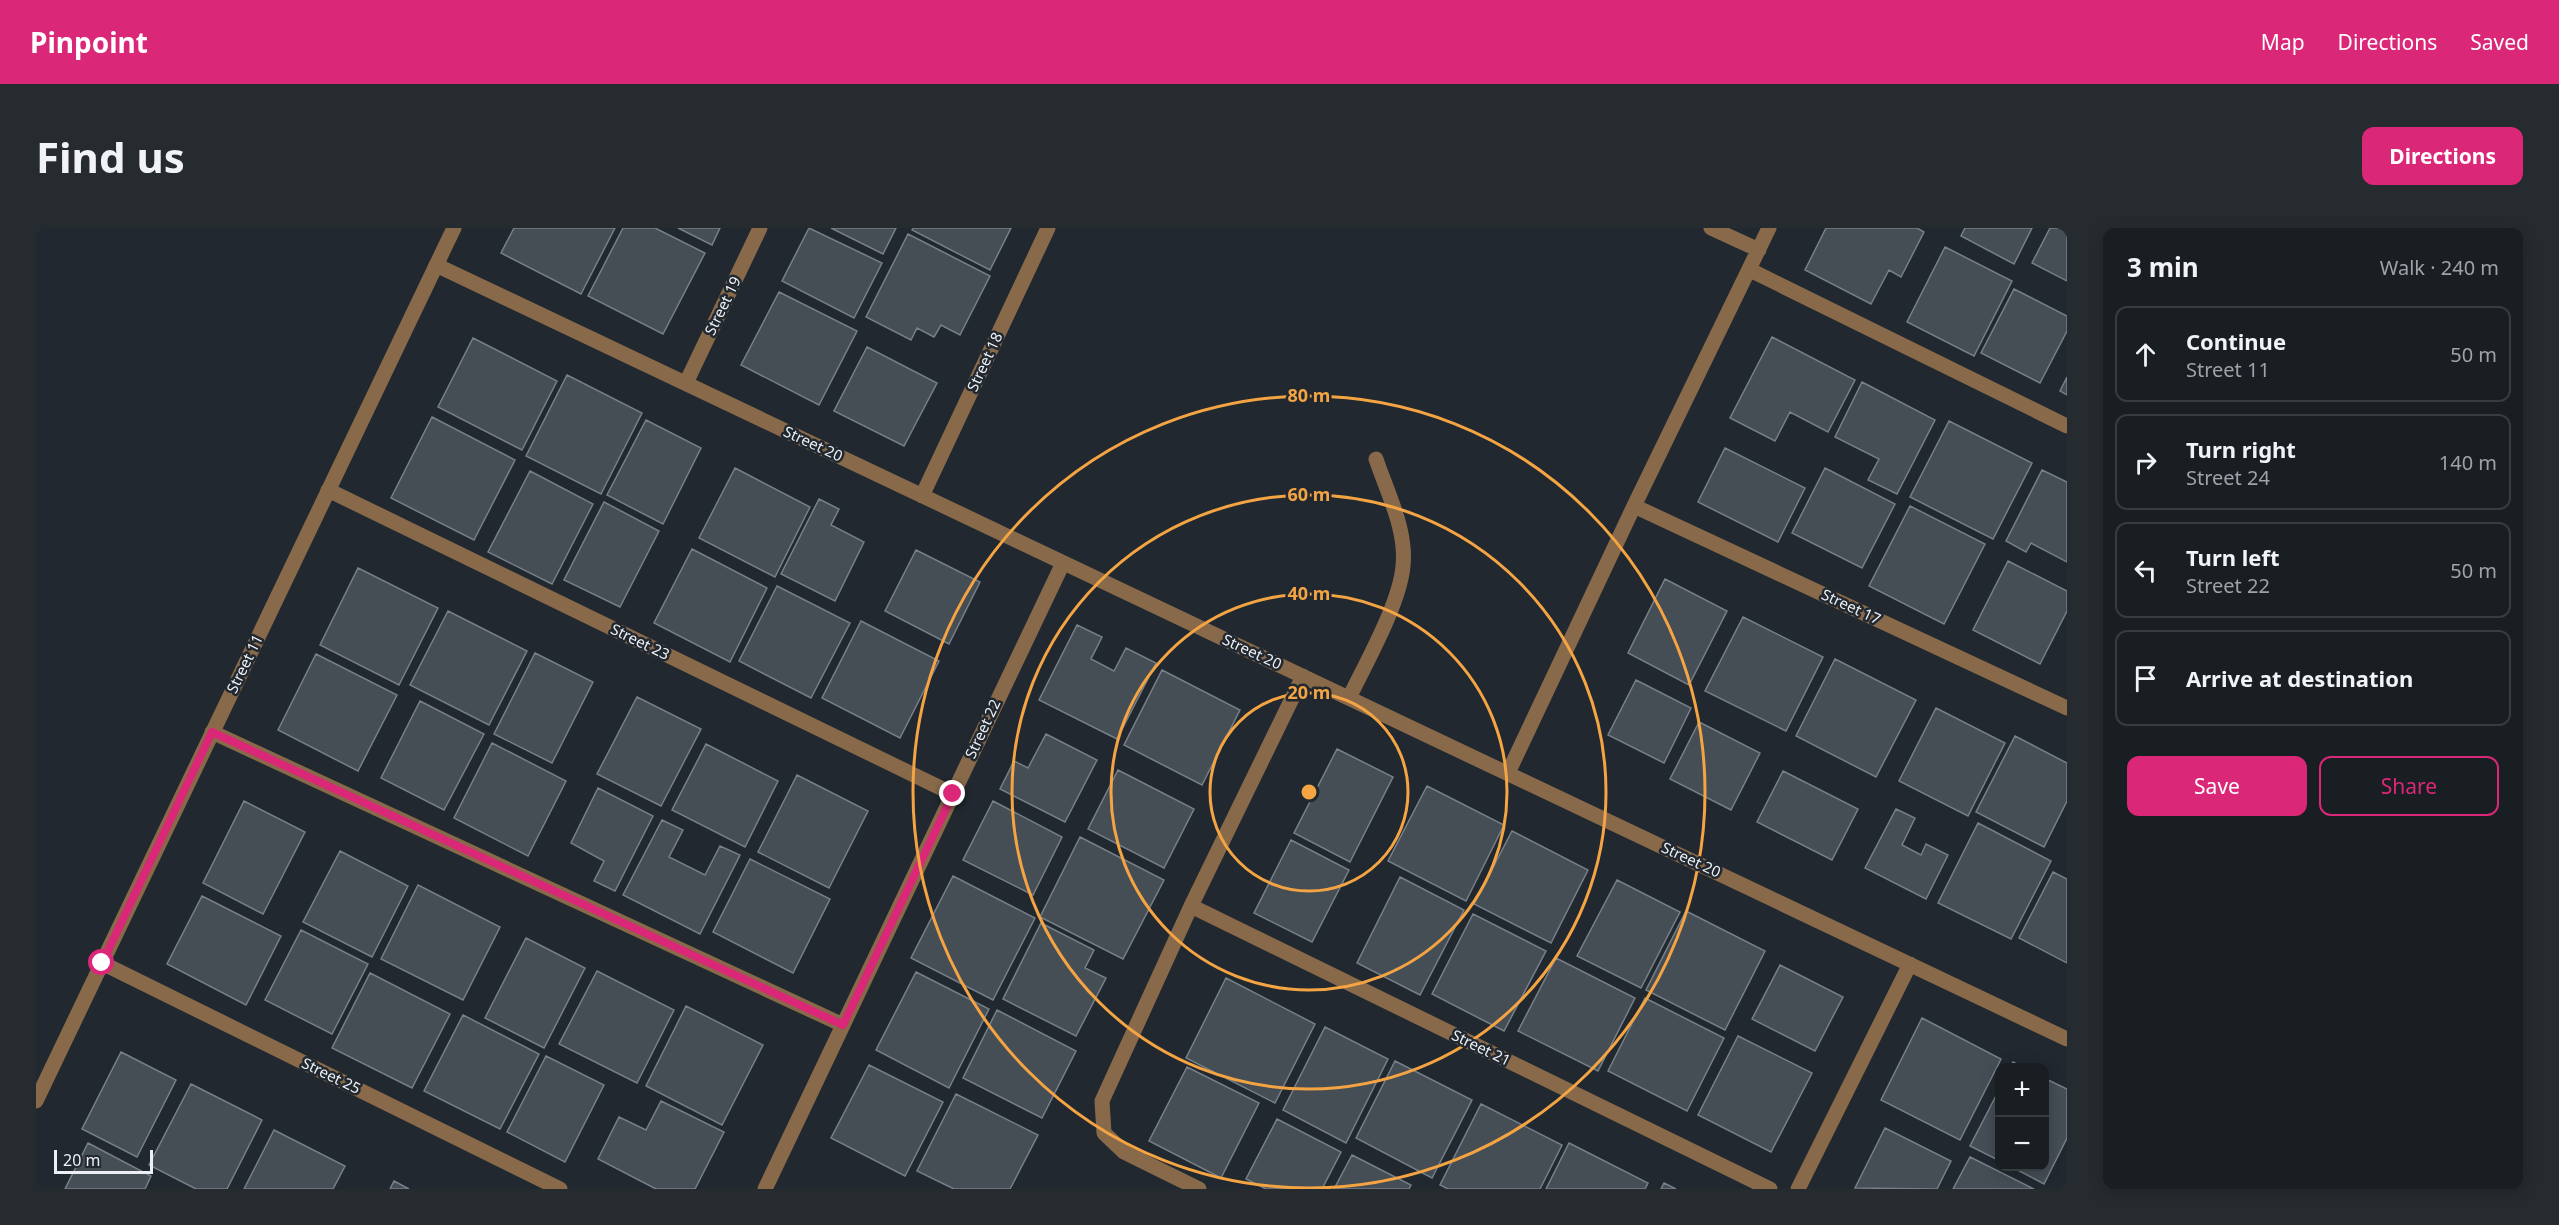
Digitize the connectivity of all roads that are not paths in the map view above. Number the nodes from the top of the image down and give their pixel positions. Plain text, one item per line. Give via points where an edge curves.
1 (454, 228) edge
2 (760, 228) edge
3 (1048, 228) edge
4 (1711, 228) edge
5 (1769, 228) edge
6 (1759, 250) junction
7 (436, 265) junction
8 (1750, 270) junction
9 (686, 384) junction
10 (2067, 426) edge
11 (1376, 459) dead end
12 (328, 490) junction
13 (922, 496) junction
14 (1634, 506) junction
15 (1062, 562) junction
16 (1303, 676) junction
17 (1349, 698) junction
18 (2067, 708) edge
19 (212, 732) junction
20 (1508, 773) junction
21 (953, 794) junction
22 (1191, 906) junction
23 (102, 963) junction
24 (1910, 964) junction
25 (843, 1025) junction
26 (2067, 1039) edge
27 (36, 1101) edge
28 (560, 1189) edge
29 (765, 1189) edge
30 (1199, 1189) edge
31 (1770, 1189) edge
32 (1798, 1189) edge

1 - 7 street, Street 11
2 - 9 street, Street 19
3 - 13 street, Street 18
4 - 6 street
5 - 6 street
6 - 8 street
7 - 9 street, Street 20
7 - 12 street, Street 11
8 - 10 street
8 - 14 street
9 - 13 street, Street 20
11 - 17 street via 1401,532 1404,566 1396,597
12 - 19 street, Street 11
12 - 21 street, Street 23
13 - 15 street, Street 20
14 - 18 street, Street 17
14 - 20 street
15 - 16 street, Street 20
15 - 21 street, Street 22
16 - 17 street, Street 20
16 - 22 street
17 - 20 street, Street 20
19 - 23 street, Street 11
19 - 25 street
20 - 24 street, Street 20
21 - 25 street, Street 22
22 - 30 street via 1102,1101 1104,1133 1124,1152
22 - 31 street, Street 21
23 - 27 street, Street 11
23 - 28 street, Street 25
24 - 26 street, Street 20
24 - 32 street
25 - 29 street, Street 22

